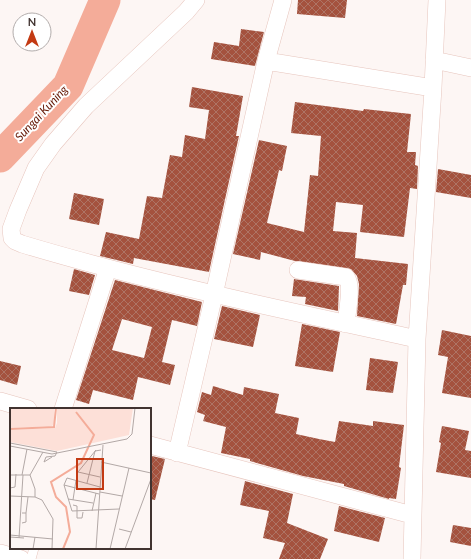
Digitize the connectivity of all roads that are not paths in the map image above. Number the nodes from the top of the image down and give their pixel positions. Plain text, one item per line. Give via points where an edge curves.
1 (196, 0) edge
2 (283, 0) edge
3 (437, 0) edge
4 (434, 60) junction
5 (266, 61) junction
6 (471, 68) edge
7 (433, 88) junction
8 (108, 268) junction
9 (298, 270) dead end
10 (214, 294) junction
11 (346, 324) junction
12 (417, 339) junction
13 (0, 401) edge
14 (24, 408) edge
15 (63, 408) edge
16 (151, 445) edge
17 (177, 453) junction
18 (412, 515) junction
19 (34, 549) edge
20 (0, 553) edge
21 (21, 559) edge
22 (31, 559) edge
23 (412, 559) edge

1 - 8 street via 86,106 53,144 36,168 11,229 13,240 22,244
2 - 5 street
3 - 4 street
4 - 6 street
4 - 7 street
5 - 7 street
5 - 10 street
7 - 12 street
8 - 10 street
8 - 15 street
9 - 11 street via 346,277 349,286
10 - 11 street
10 - 17 street
11 - 12 street
12 - 18 street
13 - 14 street
16 - 17 street
17 - 18 street
18 - 23 street
19 - 22 lane
20 - 21 street

